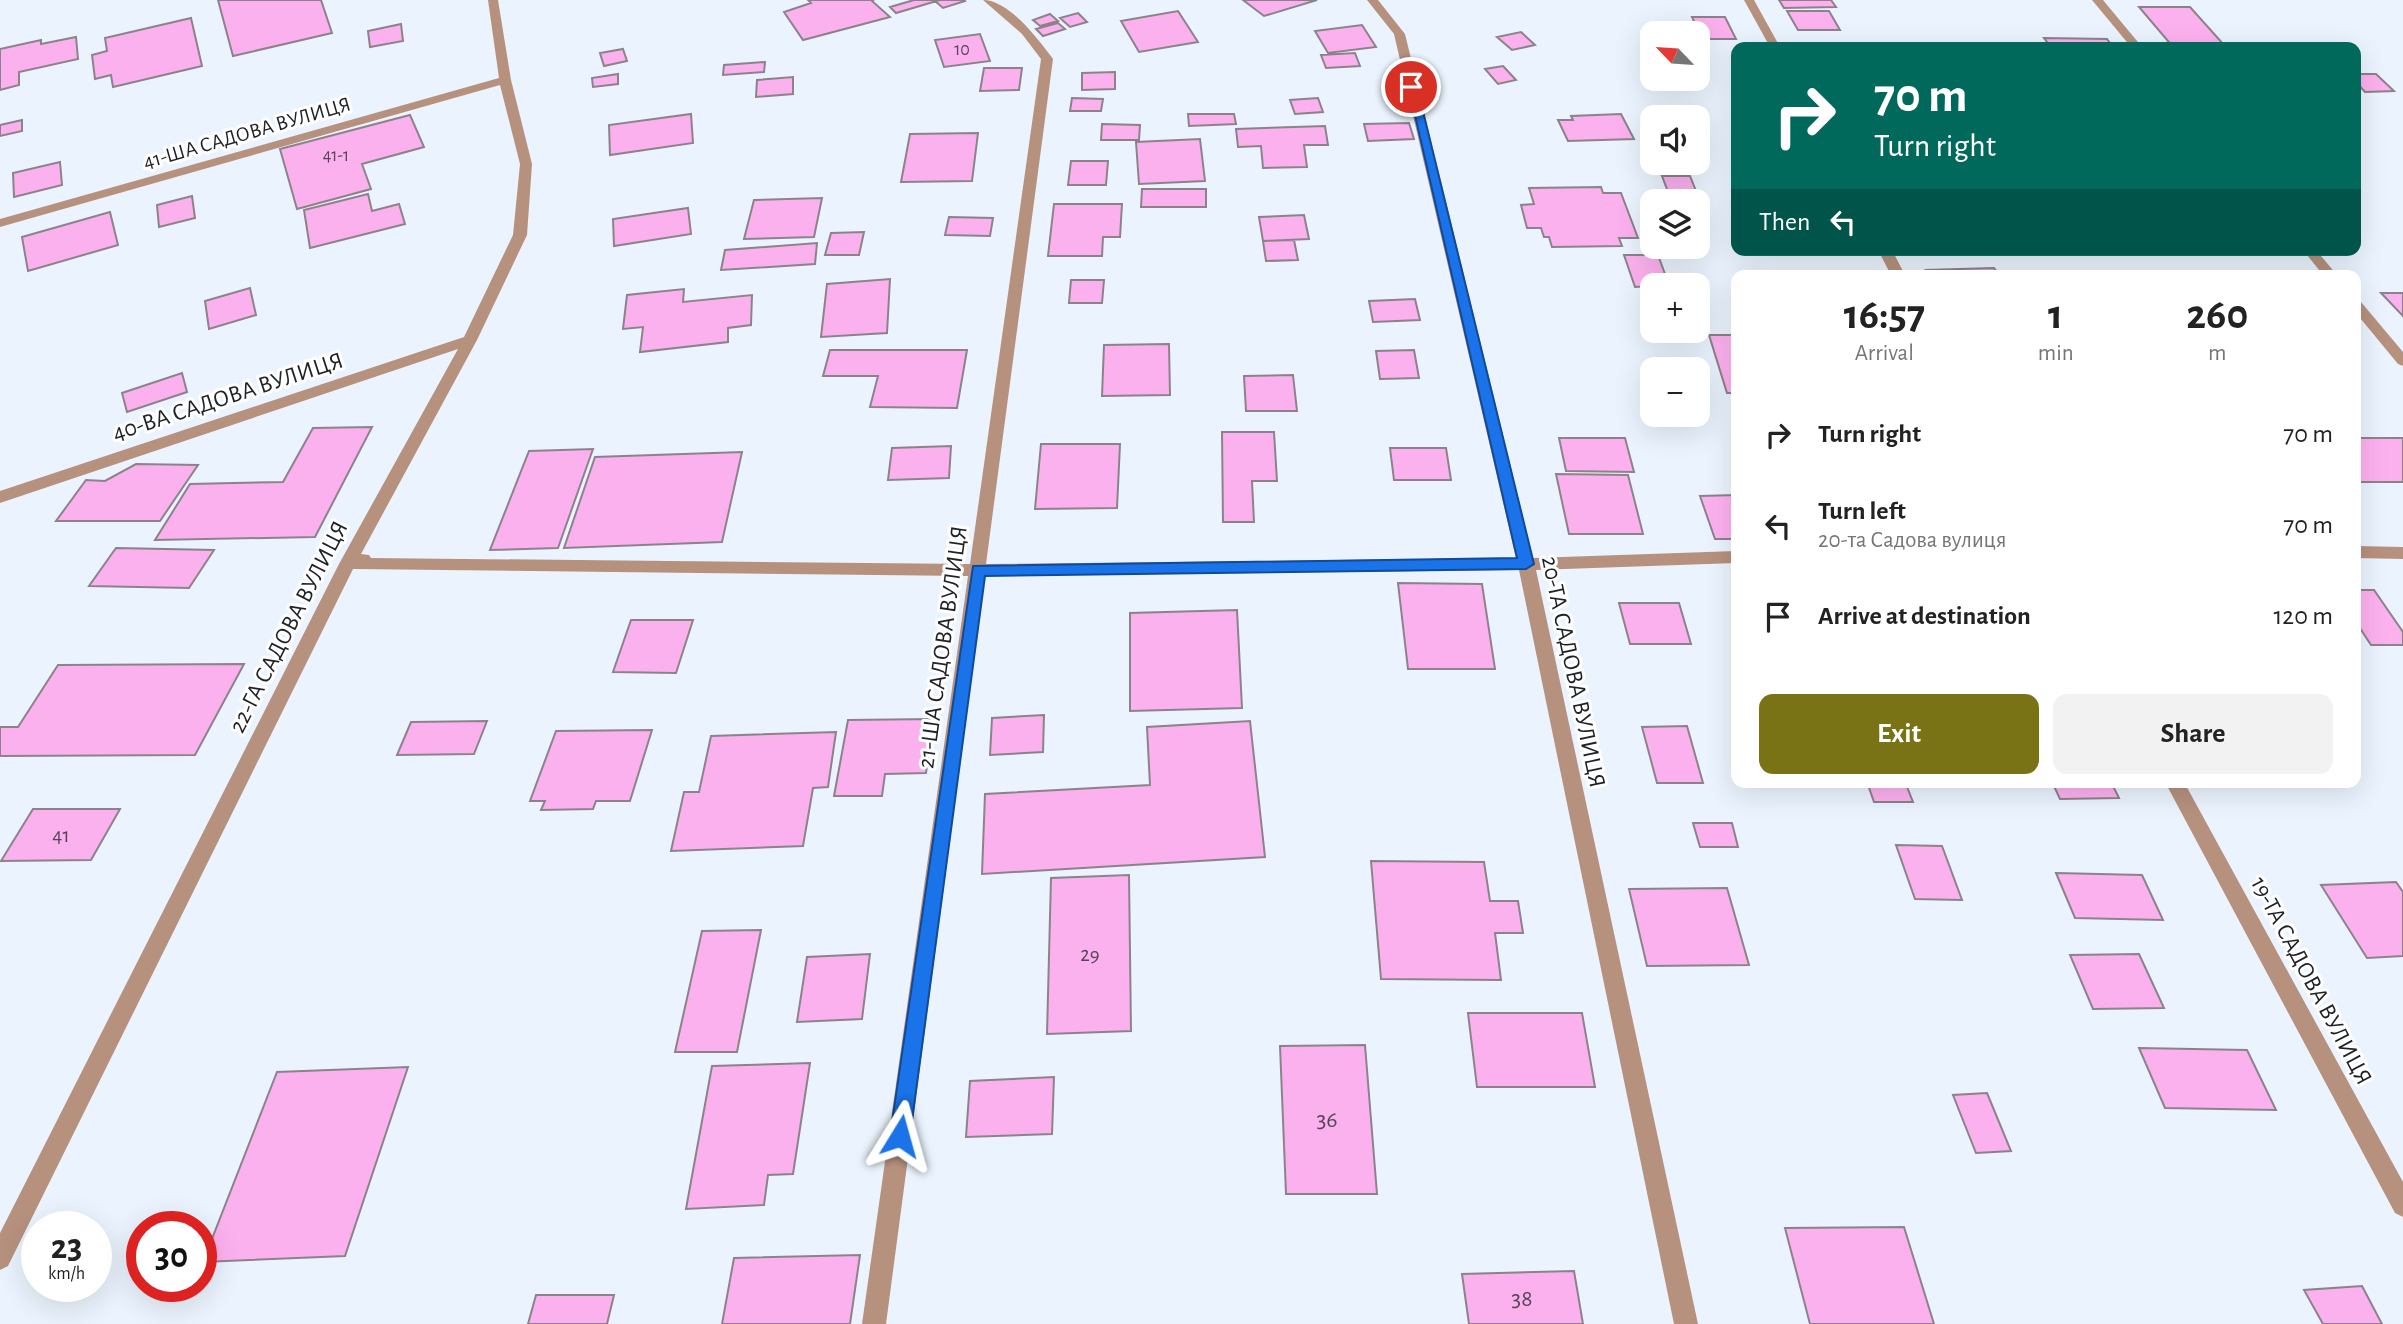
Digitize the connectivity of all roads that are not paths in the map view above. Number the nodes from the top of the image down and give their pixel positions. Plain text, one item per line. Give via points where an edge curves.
1 (493, 0) edge
2 (988, 0) edge
3 (1372, 0) edge
4 (1749, 0) edge
5 (2097, 0) edge
6 (1772, 42) edge
7 (2133, 42) edge
8 (505, 80) junction
9 (0, 223) edge
10 (2314, 256) edge
11 (2326, 270) edge
12 (2361, 311) edge
13 (470, 340) junction
14 (2403, 361) edge
15 (0, 497) edge
16 (2361, 552) edge
17 (2403, 553) edge
18 (1731, 558) edge
19 (363, 559) dead end
20 (1526, 564) junction
21 (978, 570) junction
22 (2177, 788) edge
23 (2403, 1205) edge
24 (0, 1258) edge
25 (874, 1324) edge
26 (1686, 1324) edge

1 - 8 street, 22-ГА САДОВА ВУЛИЦЯ
2 - 21 street, 21-ША САДОВА ВУЛИЦЯ via 1026,32 1046,59
3 - 20 street, 20-ТА САДОВА ВУЛИЦЯ via 1399,34
4 - 6 street
5 - 7 street
8 - 9 street, 41-ША САДОВА ВУЛИЦЯ
8 - 13 street, 22-ГА САДОВА ВУЛИЦЯ via 526,164 520,235
10 - 11 street
12 - 14 street
13 - 15 street, 40-ВА САДОВА ВУЛИЦЯ
13 - 24 street, 22-ГА САДОВА ВУЛИЦЯ via 347,564
16 - 17 street
18 - 20 street
19 - 21 street via 355,564
20 - 21 street
20 - 26 street, 20-ТА САДОВА ВУЛИЦЯ
21 - 25 street, 21-ША САДОВА ВУЛИЦЯ
22 - 23 street, 19-ТА САДОВА ВУЛИЦЯ

